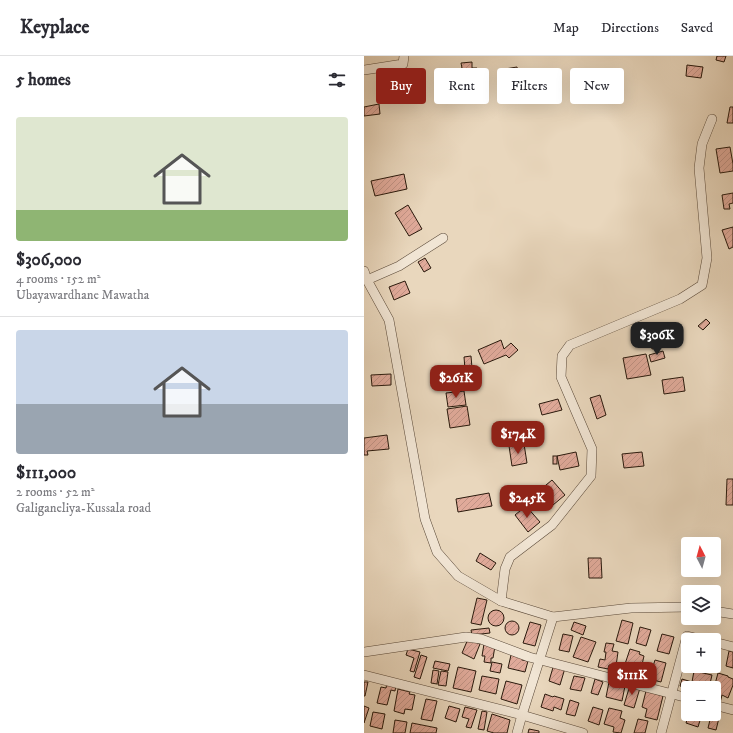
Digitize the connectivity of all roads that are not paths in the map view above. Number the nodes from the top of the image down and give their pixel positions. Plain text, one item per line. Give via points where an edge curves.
1 (404, 56) edge
2 (364, 70) edge
3 (712, 119) dead end
4 (443, 238) dead end
5 (364, 271) edge
6 (368, 280) junction
7 (501, 601) junction
8 (681, 607) edge
9 (721, 612) edge
10 (733, 614) edge
11 (553, 617) junction
12 (721, 644) edge
13 (733, 647) edge
14 (364, 652) edge
15 (681, 658) edge
16 (540, 660) junction
17 (364, 675) edge
18 (671, 694) junction
19 (681, 696) edge
20 (721, 707) edge
21 (733, 710) edge
22 (522, 715) junction
23 (517, 733) edge
24 (583, 733) edge
25 (661, 733) edge

1 - 2 street via 403,64
3 - 7 street via 702,144 699,168 707,258 702,285 680,299 570,345 562,356 561,377 592,449 591,476 552,525 510,557 505,569
4 - 6 street via 399,266
5 - 6 street
6 - 7 street via 388,320 424,519 437,552 458,576
7 - 11 street
8 - 11 street via 631,608
9 - 10 street
11 - 16 street
12 - 13 street
14 - 16 street via 466,637 482,639
15 - 18 street
16 - 18 street
16 - 22 street
17 - 22 street
18 - 19 street
18 - 25 street
20 - 21 street
22 - 23 street
22 - 24 street

